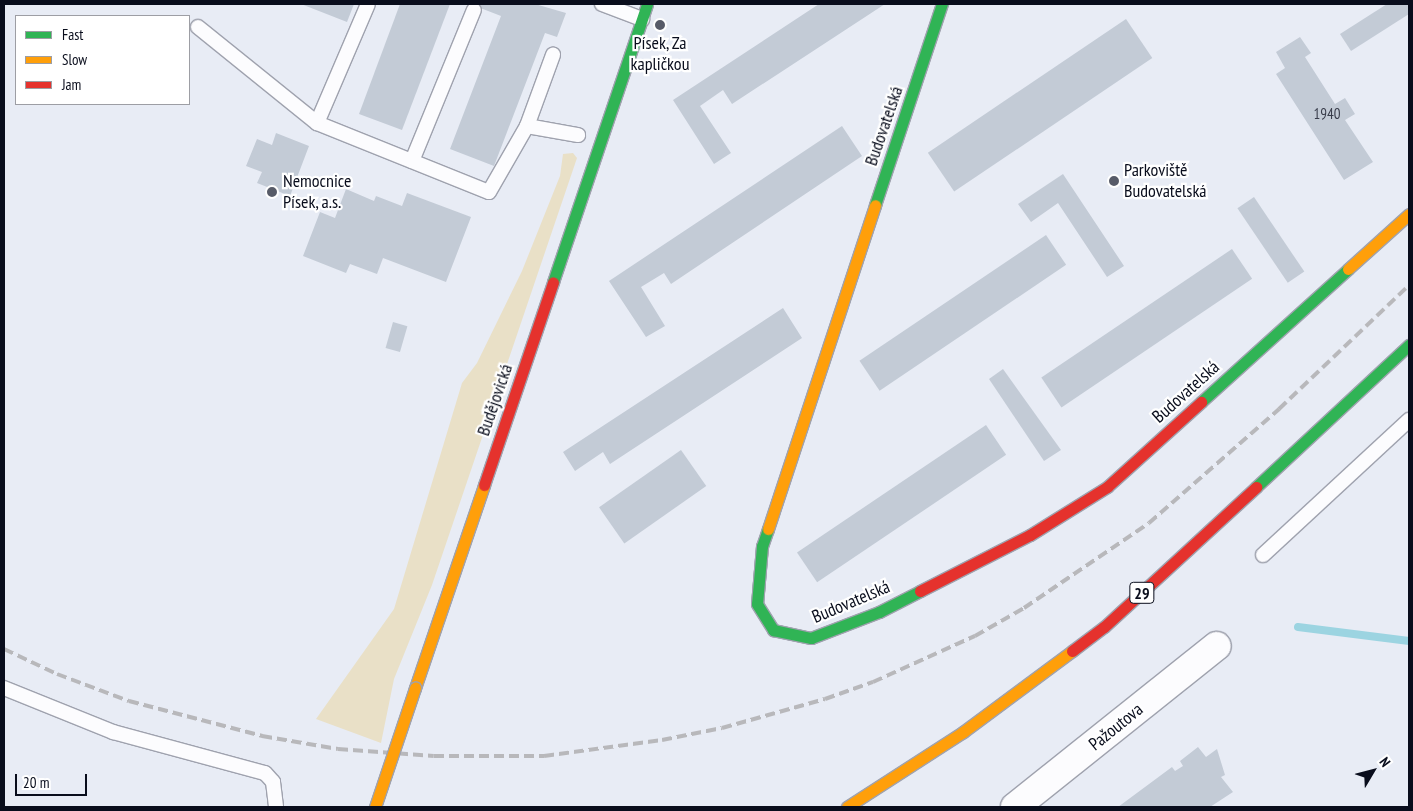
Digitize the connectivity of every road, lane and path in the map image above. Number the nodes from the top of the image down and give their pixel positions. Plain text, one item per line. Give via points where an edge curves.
1 (368, 4) edge
2 (602, 4) edge
3 (647, 4) edge
4 (942, 4) edge
5 (474, 10) dead end
6 (642, 20) junction
7 (198, 27) dead end
8 (553, 55) dead end
9 (317, 123) junction
10 (527, 126) junction
11 (578, 135) dead end
12 (412, 161) junction
13 (1409, 214) edge
14 (1409, 346) edge
15 (1409, 420) edge
16 (1262, 554) dead end
17 (1217, 646) dead end
18 (4, 688) edge
19 (1019, 806) edge
20 (276, 807) edge
21 (375, 807) edge
22 (847, 807) edge

1 - 9 lane
2 - 6 lane
3 - 6 street, Budějovická
4 - 13 street, Budovatelská via 762,546 757,604 773,630 811,638 878,612 1030,535 1107,487
5 - 12 lane
6 - 21 street, Budějovická, bridge
7 - 9 lane
8 - 10 lane
9 - 12 lane
10 - 11 lane
10 - 12 lane via 489,192
14 - 22 street, 29 via 1104,627 971,726
15 - 16 lane
17 - 19 street, Pažoutova
18 - 20 lane via 113,732 265,773 273,782

